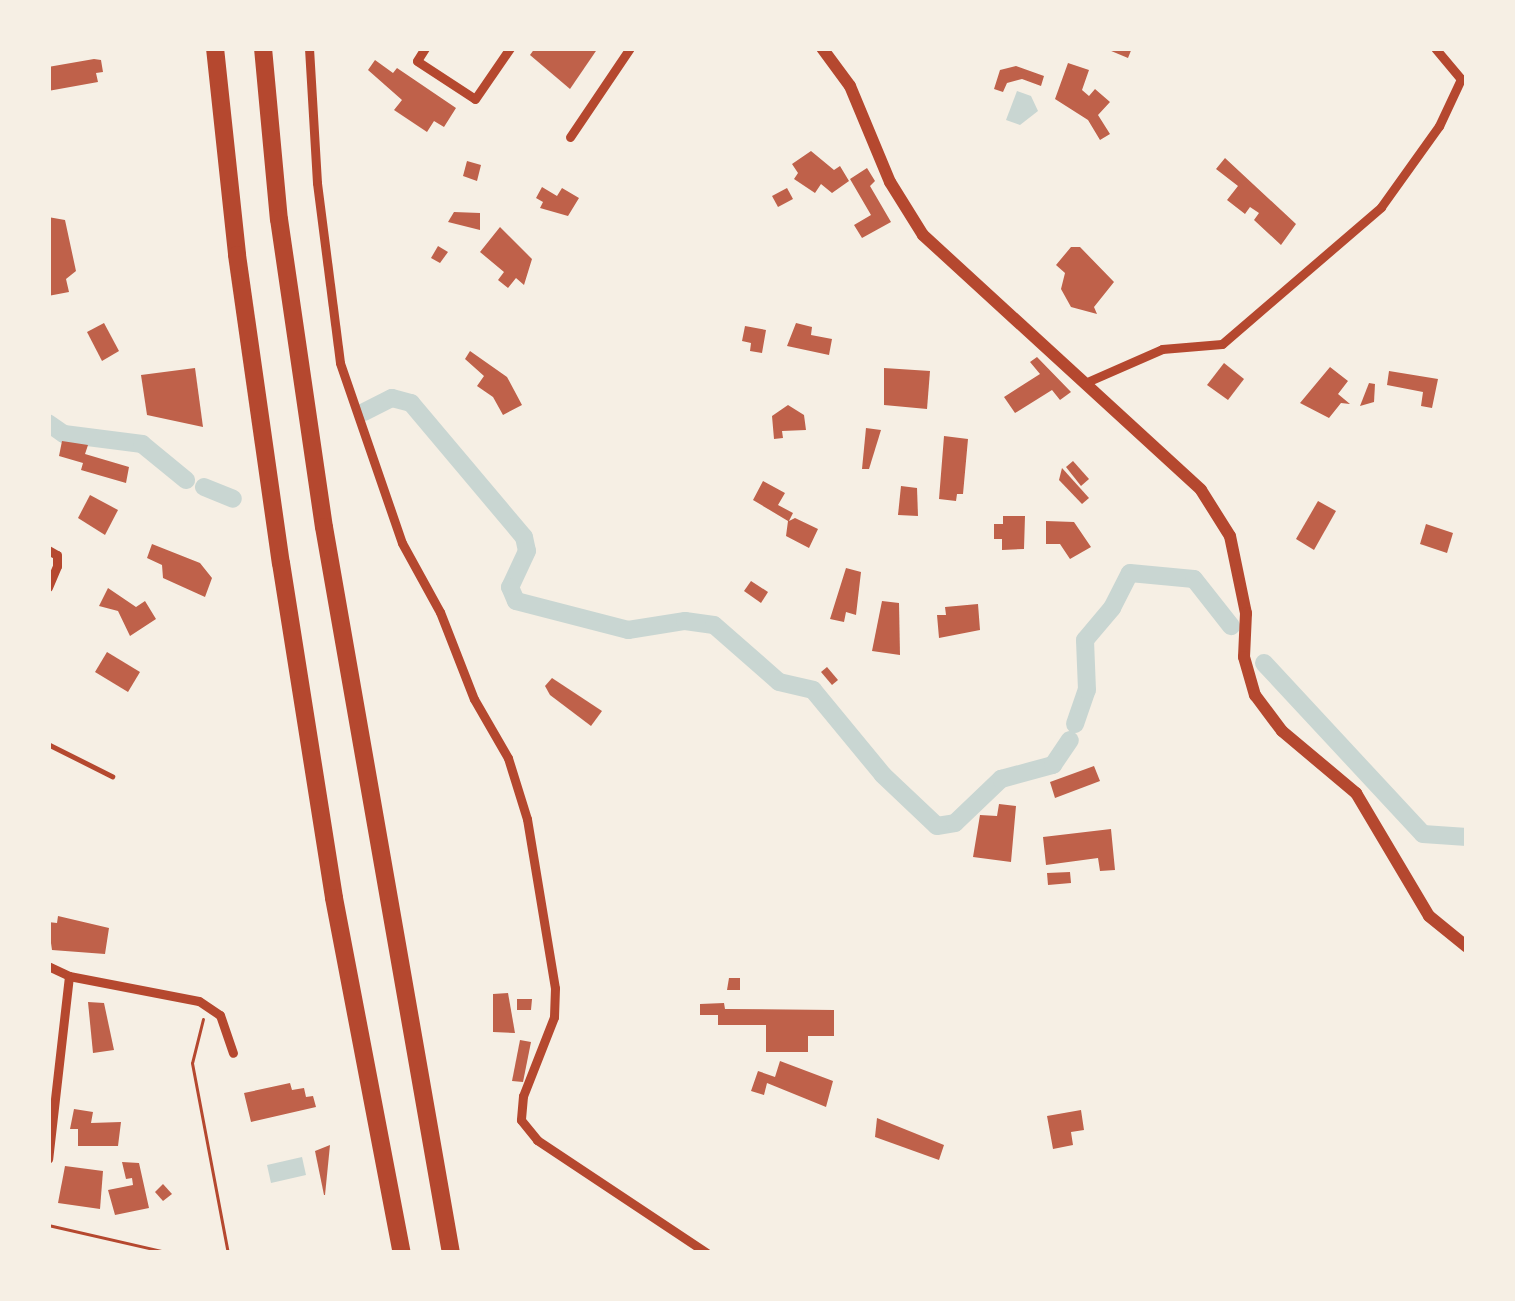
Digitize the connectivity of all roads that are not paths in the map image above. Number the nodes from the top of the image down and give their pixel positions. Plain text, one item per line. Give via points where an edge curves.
1 (215, 48) edge
2 (263, 48) edge
3 (309, 48) edge
4 (425, 48) edge
5 (510, 48) edge
6 (630, 48) edge
7 (822, 48) edge
8 (1435, 48) edge
9 (569, 137) dead end
10 (1087, 382) junction
11 (48, 550) edge
12 (48, 587) edge
13 (48, 744) edge
14 (112, 776) dead end
15 (1467, 935) edge
16 (1452, 938) junction
17 (1467, 947) edge
18 (48, 966) edge
19 (68, 976) junction
20 (233, 1053) dead end
21 (48, 1159) edge
22 (402, 1253) edge
23 (451, 1253) edge
24 (707, 1253) edge

1 - 22 highway via 285,585
2 - 23 highway via 324,527
3 - 24 street via 340,364 402,543 518,778 527,819 555,988 554,1017 520,1120 537,1140
4 - 5 street via 417,61 475,98
6 - 9 street
7 - 10 street via 850,86 890,182 923,236
8 - 10 street via 1461,79 1439,126 1381,207 1222,344 1162,349
10 - 16 street via 1201,490 1230,536 1255,695 1282,731 1356,793 1429,916
11 - 12 street via 58,566
13 - 14 lane
15 - 16 street
16 - 17 street
18 - 19 street
19 - 20 street via 206,1005 220,1015
19 - 21 street

